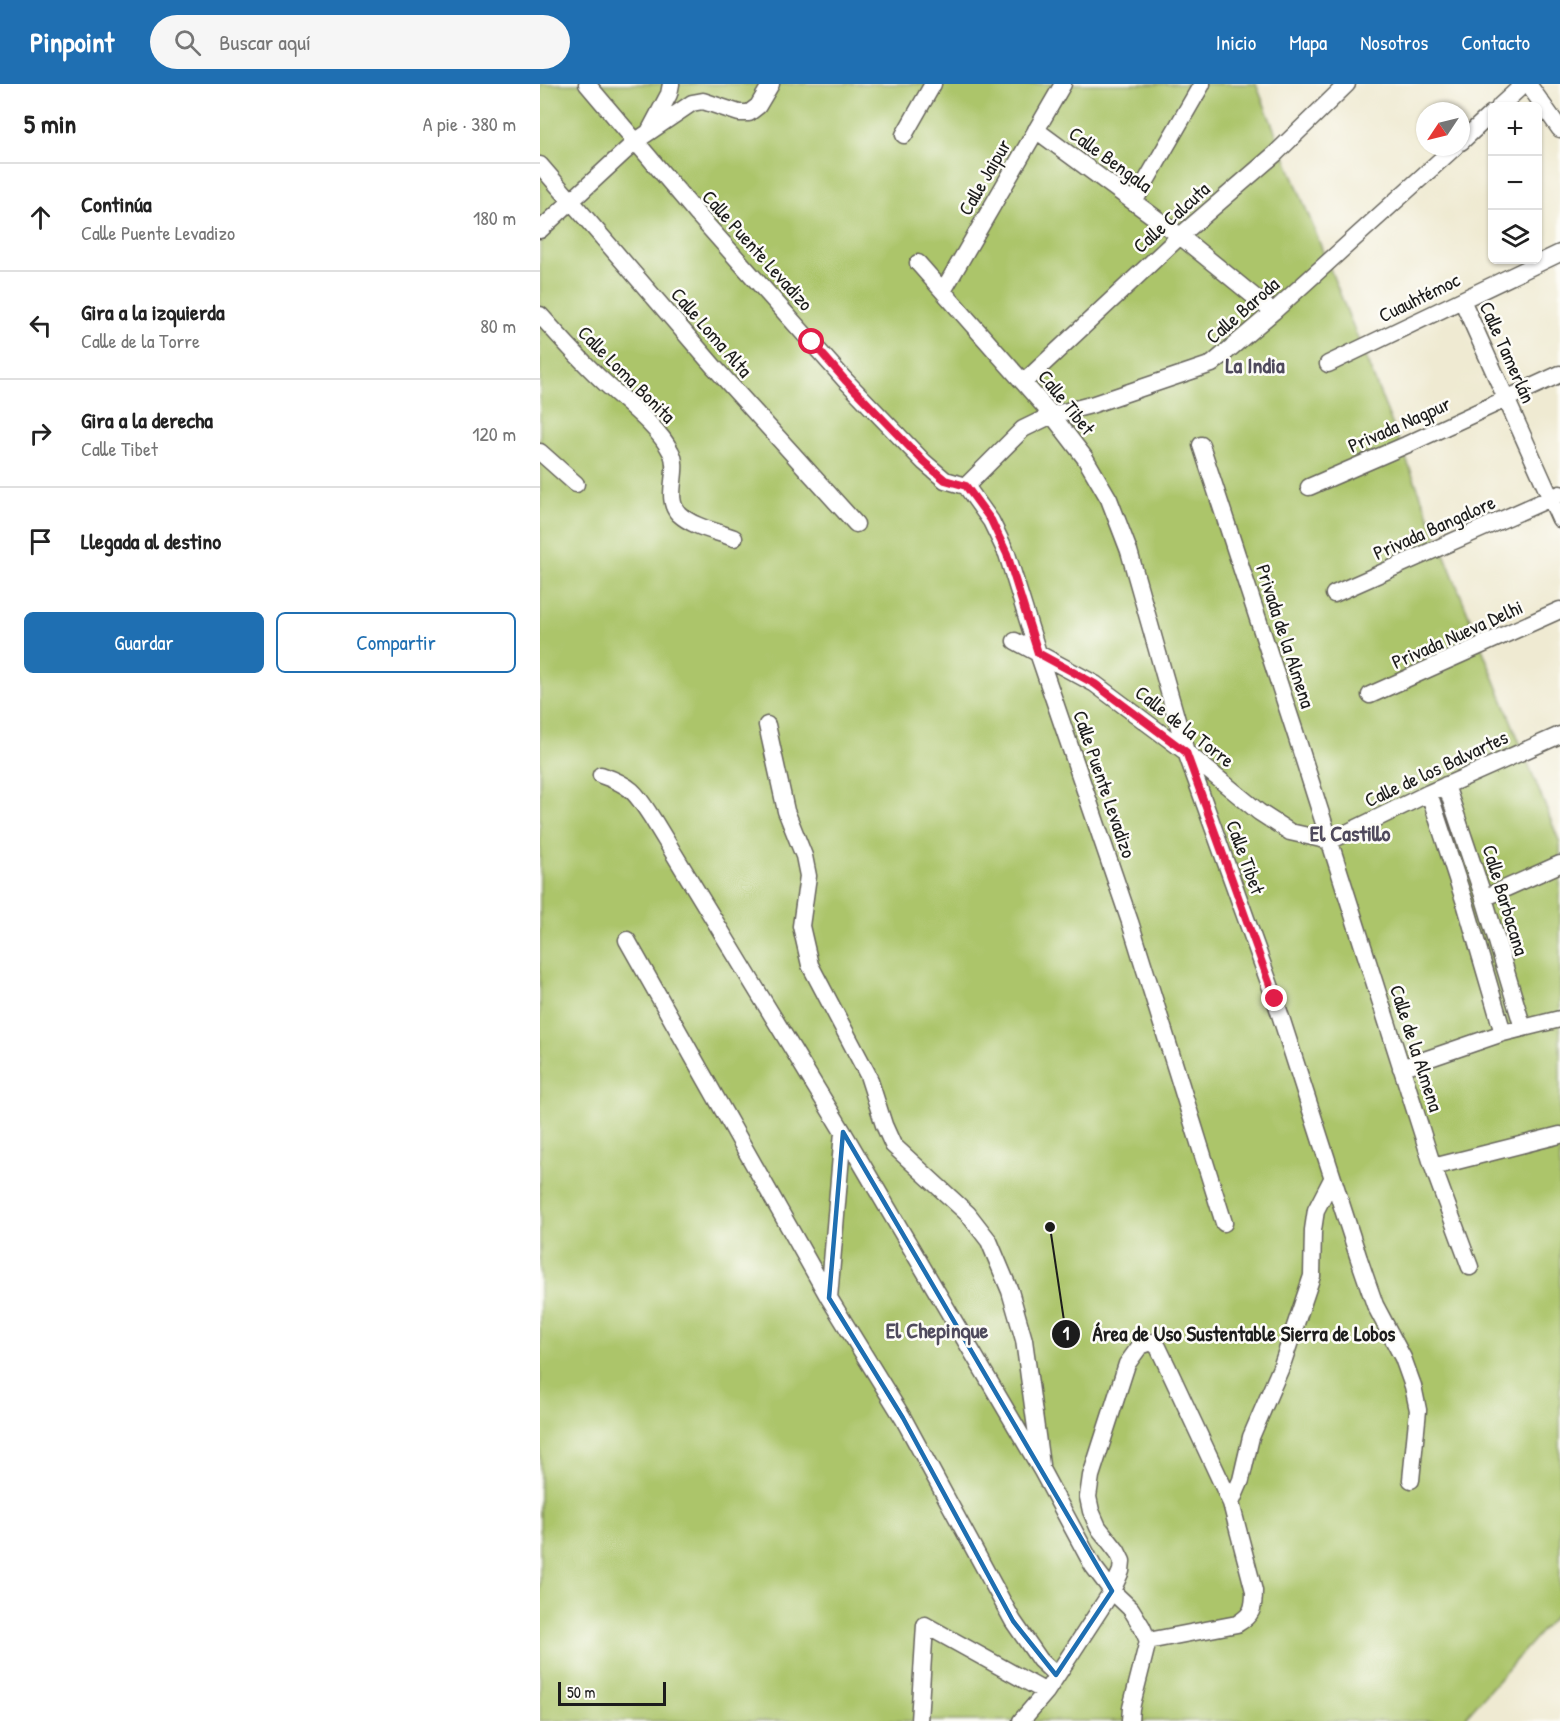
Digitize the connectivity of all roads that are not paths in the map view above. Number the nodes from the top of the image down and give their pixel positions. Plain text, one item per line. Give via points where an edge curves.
1 (587, 84) edge
2 (670, 84) edge
3 (771, 84) edge
4 (933, 84) edge
5 (1063, 84) edge
6 (1202, 84) edge
7 (1347, 84) edge
8 (1526, 84) edge
9 (1505, 102) edge
10 (1488, 117) edge
11 (1560, 129) edge
12 (1036, 130) junction
13 (1470, 134) edge
14 (904, 135) dead end
15 (642, 137) junction
16 (1445, 156) edge
17 (540, 165) edge
18 (571, 201) junction
19 (1134, 202) junction
20 (540, 230) edge
21 (1180, 236) junction
22 (1560, 253) edge
23 (918, 263) dead end
24 (943, 291) junction
25 (1462, 300) junction
26 (1273, 312) junction
27 (540, 315) edge
28 (1328, 364) dead end
29 (1560, 374) edge
30 (1024, 382) junction
31 (1505, 398) junction
32 (1052, 415) junction
33 (1201, 445) dead end
34 (540, 452) edge
35 (576, 484) dead end
36 (966, 486) junction
37 (1310, 487) dead end
38 (1555, 496) edge
39 (1560, 519) edge
40 (856, 524) dead end
41 (734, 538) dead end
42 (1334, 594) dead end
43 (1560, 610) edge
44 (1015, 641) dead end
45 (1038, 653) junction
46 (1370, 694) dead end
47 (767, 725) dead end
48 (1560, 735) edge
49 (1186, 752) junction
50 (601, 775) dead end
51 (1446, 785) junction
52 (1429, 793) junction
53 (1330, 841) junction
54 (1560, 864) edge
55 (1484, 898) junction
56 (627, 940) dead end
57 (1560, 1019) edge
58 (1523, 1028) junction
59 (1503, 1033) junction
60 (1401, 1068) junction
61 (843, 1132) junction
62 (1560, 1135) edge
63 (1433, 1167) junction
64 (1332, 1179) junction
65 (1224, 1223) dead end
66 (1470, 1267) dead end
67 (830, 1298) junction
68 (1042, 1471) junction
69 (1411, 1480) dead end
70 (1231, 1503) junction
71 (1112, 1592) junction
72 (1148, 1641) junction
73 (1056, 1675) junction
74 (1046, 1692) junction
75 (919, 1721) edge
76 (1021, 1721) edge
77 (1130, 1721) edge

1 - 15 street, Calle Puente Levadizo
2 - 15 street via 669,94
3 - 15 street via 749,113 703,101 692,103
4 - 14 street
5 - 12 street, Calle Jaipur
6 - 19 street
7 - 21 street, Calle Calcuta via 1275,154
8 - 9 street
8 - 11 street
10 - 13 street
12 - 19 street, Calle Bengala
12 - 24 street, Calle Jaipur
15 - 18 street
15 - 36 street, Calle Puente Levadizo via 698,215 845,380 924,462 945,480
16 - 26 street, Calle Baroda
17 - 18 street, Calle Loma Alta
18 - 20 street
18 - 40 street, Calle Loma Alta
19 - 21 street, Calle Bengala
21 - 26 street, Calle Bengala
21 - 30 street, Calle Calcuta
22 - 25 street, Cuauhtémoc
23 - 24 street, Calle Tibet
24 - 30 street, Calle Tibet
25 - 28 street, Cuauhtémoc
25 - 31 street, Calle Tamerlán
26 - 32 street, Calle Baroda via 1212,364
27 - 41 street, Calle Loma Bonita via 664,439 673,454 672,499 677,512 690,522
29 - 31 street, Privada Nagpur
30 - 32 street, Calle Tibet
31 - 37 street, Privada Nagpur
31 - 38 street, Calle Tamerlán
32 - 36 street, Calle Baroda via 1023,429
32 - 49 street, Calle Tibet via 1086,458 1109,499 1129,551
33 - 53 street, Privada de la Almena
34 - 35 street
36 - 45 street, Calle Puente Levadizo via 991,520 1007,554
38 - 39 street, Calle Tamerlán
38 - 42 street, Privada Bangalore
43 - 46 street, Privada Nueva Delhi
44 - 45 street, Calle de la Torre
45 - 49 street, Calle de la Torre via 1095,684
45 - 65 street, Calle Puente Levadizo via 1130,922
47 - 68 street via 786,811 804,856 807,876 801,926 810,965 868,1075 893,1145 968,1214 989,1241 1024,1340
48 - 51 street, Calle de los Balvartes
49 - 53 street, Calle de la Torre via 1258,812 1290,832
49 - 64 street, Calle Tibet via 1275,999
50 - 61 street via 623,782 636,794
51 - 52 street, Calle de los Balvartes
51 - 55 street, Calle Barbacana
52 - 53 street, Calle de los Balvartes
52 - 59 street, Calle Barbacana via 1467,906
53 - 60 street, Calle de la Almena
54 - 55 street
55 - 58 street, Calle Barbacana
56 - 67 street
57 - 58 street
58 - 59 street
59 - 60 street
60 - 63 street, Calle de la Almena
61 - 67 street
61 - 68 street
62 - 63 street
63 - 66 street, Calle de la Almena
64 - 69 street, Calle Tibet via 1375,1305 1413,1386 1418,1410
64 - 70 street via 1316,1210 1312,1276 1282,1365 1251,1437
67 - 73 street via 903,1418 1013,1621 1040,1660
68 - 71 street via 1093,1566
70 - 71 street via 1158,1347 1152,1342 1140,1346 1127,1364 1091,1476 1088,1497 1098,1527 1122,1561
70 - 72 street via 1254,1591 1254,1606 1237,1624
71 - 72 street via 1131,1609
71 - 73 street
72 - 77 street
73 - 74 street
74 - 75 street via 926,1625
74 - 76 street

